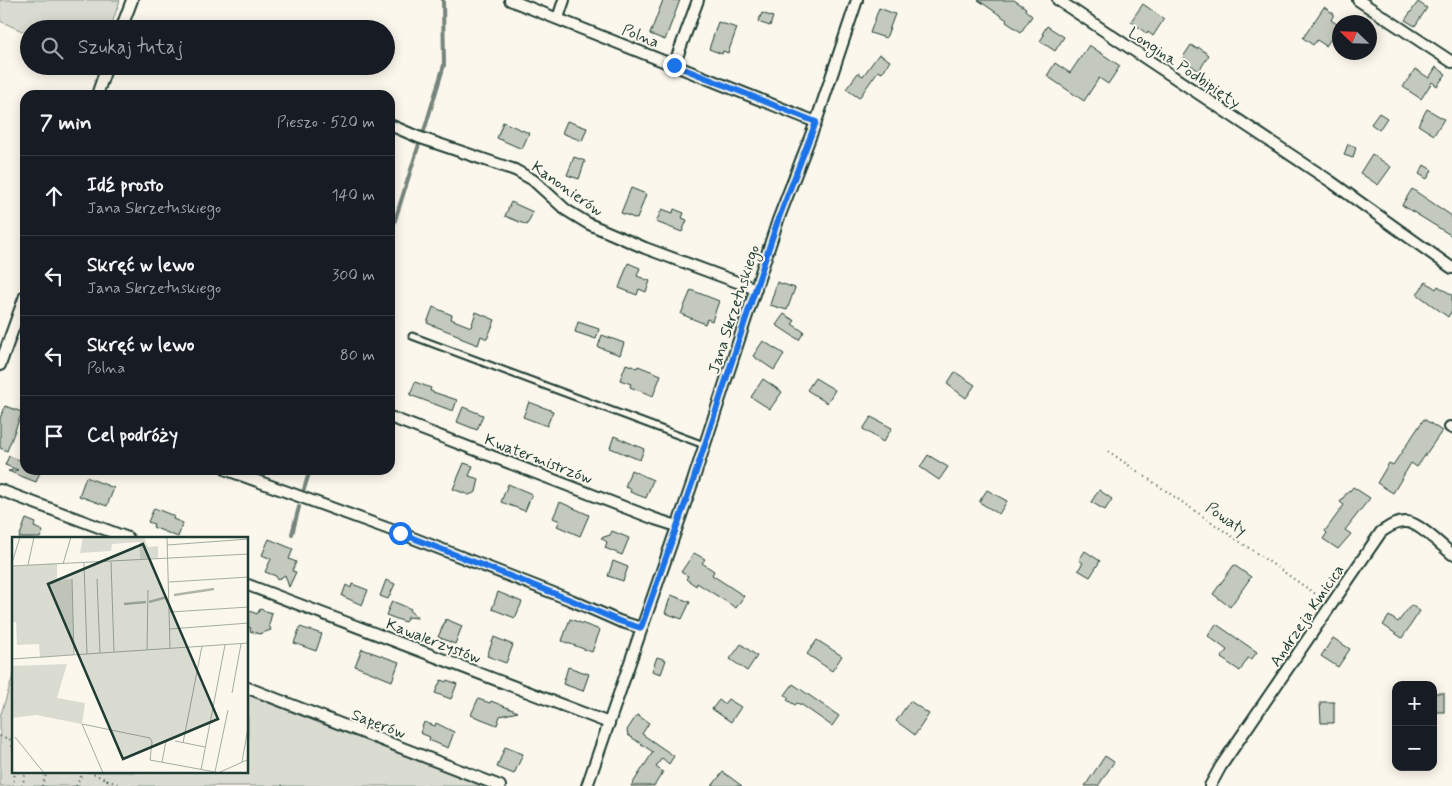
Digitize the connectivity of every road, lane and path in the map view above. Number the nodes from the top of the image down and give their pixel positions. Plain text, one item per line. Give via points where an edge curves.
1 (132, 0) edge
2 (510, 0) edge
3 (564, 0) edge
4 (698, 0) edge
5 (857, 0) edge
6 (1058, 0) edge
7 (1358, 0) edge
8 (558, 18) junction
9 (124, 20) edge
10 (1452, 62) edge
11 (674, 65) junction
12 (104, 75) edge
13 (99, 90) edge
14 (816, 122) junction
15 (395, 127) edge
16 (1452, 268) edge
17 (756, 289) junction
18 (20, 310) edge
19 (412, 336) dead end
20 (0, 365) edge
21 (395, 419) edge
22 (704, 445) junction
23 (1108, 451) dead end
24 (241, 475) edge
25 (0, 490) edge
26 (677, 526) junction
27 (125, 537) edge
28 (1452, 554) edge
29 (249, 585) edge
30 (1331, 605) junction
31 (641, 628) junction
32 (249, 688) edge
33 (609, 723) junction
34 (0, 736) edge
35 (12, 741) edge
36 (46, 774) edge
37 (82, 774) edge
38 (94, 774) edge
39 (107, 779) junction
40 (42, 786) edge
41 (76, 786) edge
42 (109, 786) edge
43 (121, 786) edge
44 (500, 786) edge
45 (587, 786) edge
46 (1210, 786) edge

1 - 9 street
2 - 8 street, Polna
3 - 8 street
4 - 11 street
5 - 14 street, Jana Skrzetuskiego
6 - 16 street, Longina Podbipięty via 1330,181
7 - 10 street
8 - 11 street, Polna
11 - 14 street, Polna
12 - 13 street
14 - 17 street, Jana Skrzetuskiego via 778,220
15 - 17 street, Kanonierów via 515,170 533,180 566,210 589,224
17 - 22 street, Jana Skrzetuskiego
18 - 20 street
19 - 22 lane
21 - 26 street, Kwatermistrzów
22 - 26 street, Jana Skrzetuskiego
23 - 30 path, Powały
24 - 31 street via 400,533
25 - 27 street
26 - 31 street, Jana Skrzetuskiego
28 - 30 street, Andrzeja Kmicica via 1416,525 1407,522 1393,524 1381,532
29 - 33 street, Kawalerzystów
30 - 46 street, Andrzeja Kmicica via 1220,766
31 - 33 street, Jana Skrzetuskiego
32 - 44 street, Saperów
33 - 45 street, Jana Skrzetuskiego
34 - 35 path
36 - 40 path
37 - 41 path
38 - 39 path
39 - 42 path
39 - 43 path

